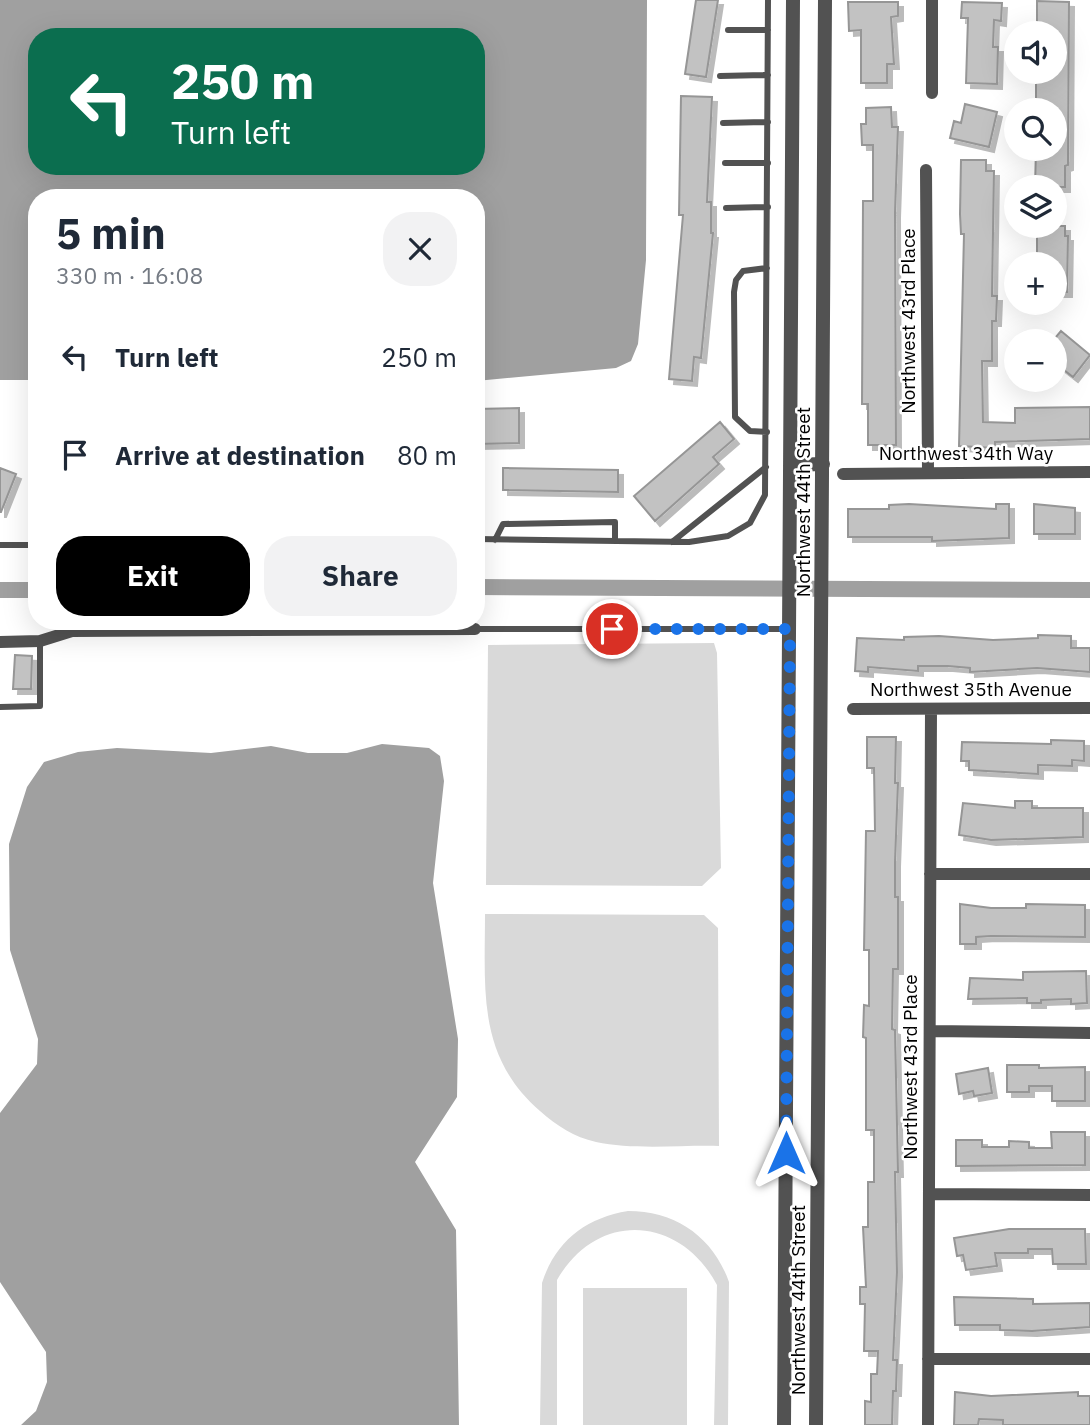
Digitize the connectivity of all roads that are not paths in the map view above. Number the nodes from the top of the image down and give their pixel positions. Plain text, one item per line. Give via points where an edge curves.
1 (768, 0) edge
2 (793, 0) edge
3 (825, 0) edge
4 (932, 0) edge
5 (728, 30) dead end
6 (768, 30) junction
7 (768, 75) junction
8 (720, 76) dead end
9 (932, 93) dead end
10 (768, 122) junction
11 (723, 123) dead end
12 (725, 163) dead end
13 (768, 163) junction
14 (926, 170) dead end
15 (768, 207) junction
16 (726, 208) dead end
17 (767, 268) junction
18 (766, 432) junction
19 (823, 464) junction
20 (790, 465) junction
21 (766, 467) junction
22 (928, 471) junction
23 (1090, 472) edge
24 (843, 474) dead end
25 (485, 540) edge
26 (495, 540) junction
27 (615, 541) junction
28 (672, 542) junction
29 (0, 545) edge
30 (28, 545) edge
31 (485, 629) edge
32 (790, 629) junction
33 (274, 630) edge
34 (40, 641) junction
35 (0, 642) edge
36 (0, 707) edge
37 (1090, 708) edge
38 (853, 709) dead end
39 (931, 709) junction
40 (930, 874) junction
41 (1090, 874) edge
42 (930, 1031) junction
43 (1090, 1032) edge
44 (929, 1194) junction
45 (1090, 1195) edge
46 (928, 1359) junction
47 (1090, 1359) edge
48 (784, 1425) edge
49 (816, 1425) edge
50 (928, 1425) edge

1 - 6 lane
2 - 20 street, Northwest 44th Street
3 - 19 street, Northwest 44th Street
4 - 9 street
5 - 6 lane
6 - 7 lane
7 - 8 lane
7 - 10 lane
10 - 11 lane
10 - 13 lane
12 - 13 lane
13 - 15 lane
14 - 22 street, Northwest 43rd Place
15 - 16 lane
15 - 17 lane
17 - 18 lane
17 - 18 lane via 743,271 734,292 735,417 750,431
18 - 21 lane
19 - 20 street
19 - 49 street, Northwest 44th Street
20 - 32 street, Northwest 44th Street
21 - 28 lane
21 - 28 lane via 765,495 750,523 728,536
22 - 23 street, Northwest 34th Way
22 - 24 street, Northwest 34th Way
25 - 26 lane
26 - 27 lane
26 - 27 lane via 503,524 615,523
27 - 28 lane
29 - 30 lane
31 - 32 lane
32 - 48 street, Northwest 44th Street
33 - 34 street via 72,631
34 - 35 street
34 - 36 lane via 40,706
37 - 39 street, Northwest 35th Avenue
38 - 39 street, Northwest 35th Avenue
39 - 40 street, Northwest 43rd Place
40 - 41 street
40 - 42 street, Northwest 43rd Place
42 - 43 street
42 - 44 street, Northwest 43rd Place
44 - 45 street
44 - 46 street, Northwest 43rd Place
46 - 47 street
46 - 50 street, Northwest 43rd Place

